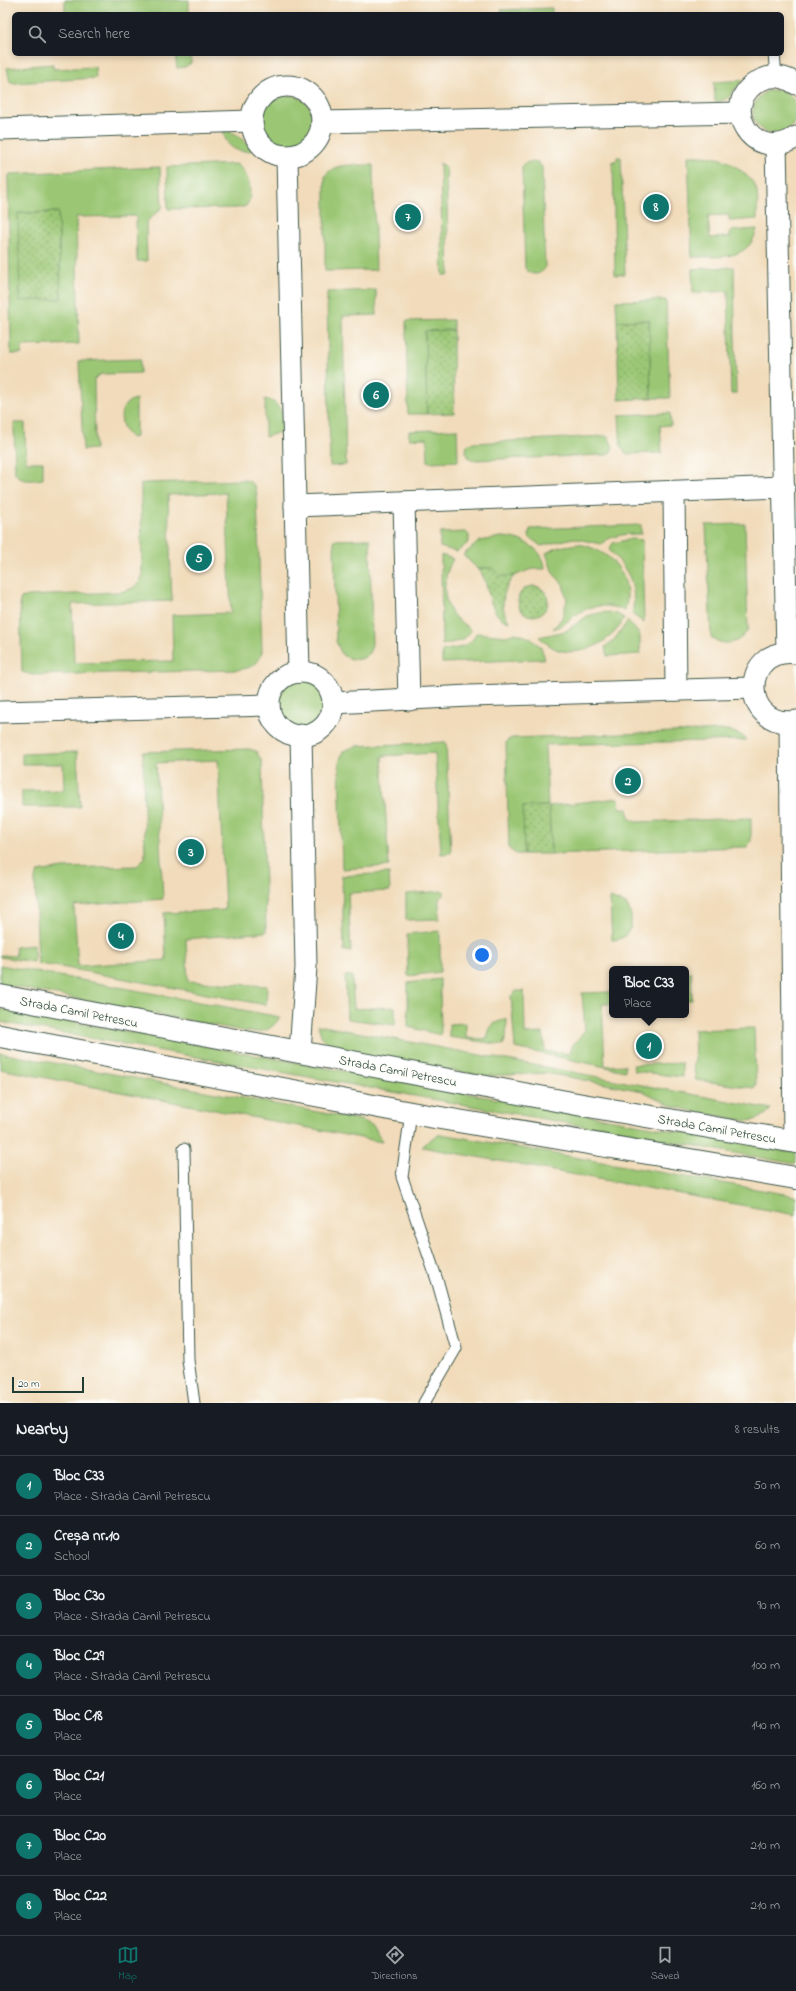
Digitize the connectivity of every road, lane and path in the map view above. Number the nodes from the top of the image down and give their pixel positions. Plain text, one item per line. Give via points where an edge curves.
1 (774, 56) edge
2 (776, 77) junction
3 (796, 84) edge
4 (740, 113) junction
5 (251, 121) junction
6 (322, 122) junction
7 (0, 129) edge
8 (796, 137) edge
9 (776, 145) junction
10 (287, 157) junction
11 (784, 487) junction
12 (674, 492) junction
13 (404, 502) junction
14 (295, 506) junction
15 (792, 652) edge
16 (299, 672) junction
17 (753, 688) junction
18 (676, 690) junction
19 (409, 700) junction
20 (333, 703) junction
21 (269, 705) junction
22 (0, 712) edge
23 (793, 722) edge
24 (301, 736) junction
25 (0, 996) edge
26 (0, 1036) edge
27 (300, 1052) junction
28 (411, 1113) junction
29 (795, 1142) edge
30 (184, 1149) dead end
31 (796, 1178) edge
32 (194, 1403) edge
33 (424, 1403) edge

1 - 2 lane
2 - 3 street
2 - 4 street via 754,83 746,91
4 - 6 street
4 - 9 street via 742,122 752,136 767,144
5 - 6 street via 252,112 261,96 269,90 286,86 300,89 312,96 318,104
5 - 7 street
5 - 10 street via 252,131 261,147 278,156
6 - 10 street via 318,139 312,146 296,156
8 - 9 street
9 - 11 street
10 - 14 street
11 - 12 street
11 - 15 street
12 - 13 street
12 - 18 street
13 - 14 street
13 - 19 street
14 - 16 street
15 - 17 street via 776,654 766,659 754,677
16 - 20 street via 318,677 326,684
16 - 21 street via 289,674 274,686
17 - 18 street
17 - 23 street via 760,709 779,721
18 - 19 street
19 - 20 street
20 - 24 street via 327,722 311,734
21 - 22 street
21 - 24 street via 275,723 291,734
23 - 29 street
24 - 27 street via 306,967
25 - 27 street, Strada Camil Petrescu
26 - 28 street
27 - 29 street, Strada Camil Petrescu
28 - 31 street
28 - 33 lane via 402,1177 438,1283 456,1348
30 - 32 lane via 188,1360

